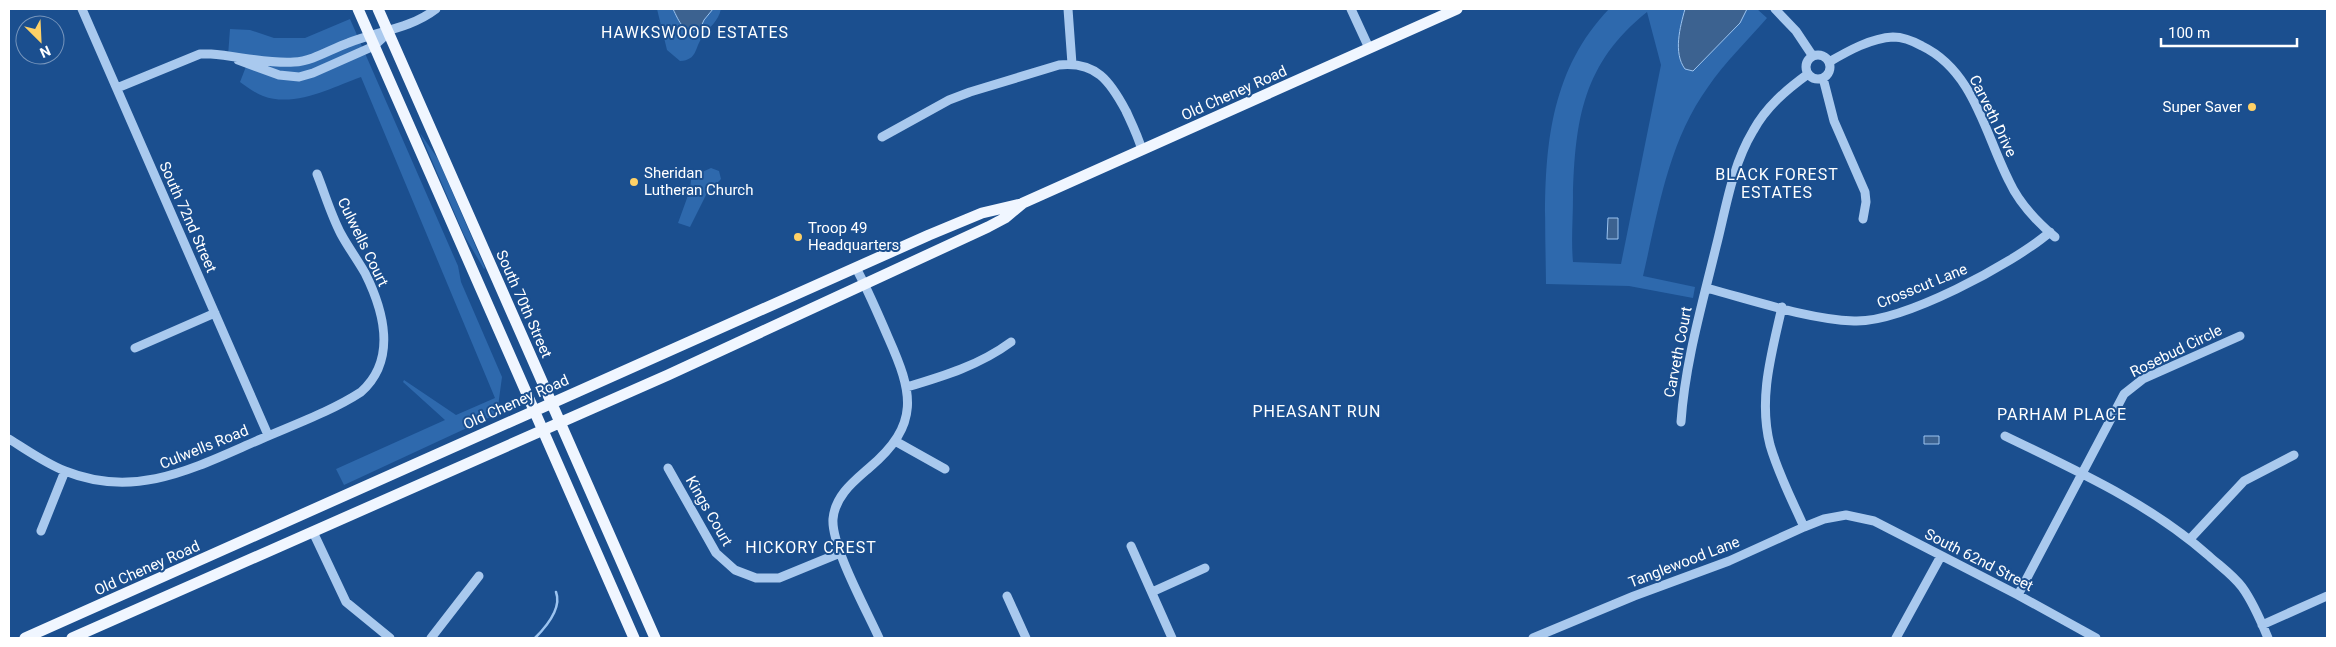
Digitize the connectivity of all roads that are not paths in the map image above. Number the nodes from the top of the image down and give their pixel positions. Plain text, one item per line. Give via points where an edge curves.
1 (82, 9) edge
2 (358, 9) edge
3 (378, 9) edge
4 (436, 9) edge
5 (1068, 9) edge
6 (1351, 9) edge
7 (1457, 9) edge
8 (1776, 9) edge
9 (389, 32) junction
10 (372, 40) junction
11 (1370, 48) junction
12 (228, 56) junction
13 (1812, 56) junction
14 (1829, 62) junction
15 (1072, 64) junction
16 (1808, 74) junction
17 (1823, 78) junction
18 (117, 88) junction
19 (882, 137) dead end
20 (1142, 150) junction
21 (317, 174) dead end
22 (1023, 203) junction
23 (1863, 219) dead end
24 (2052, 234) joint
25 (856, 268) junction
26 (864, 284) junction
27 (1706, 288) junction
28 (1782, 307) junction
29 (215, 313) junction
30 (2240, 336) dead end
31 (1011, 342) dead end
32 (135, 348) dead end
33 (908, 388) junction
34 (550, 403) junction
35 (534, 411) junction
36 (1681, 422) dead end
37 (559, 423) junction
38 (542, 430) junction
39 (268, 436) junction
40 (2005, 436) dead end
41 (9, 439) edge
42 (895, 441) junction
43 (2294, 455) dead end
44 (668, 468) dead end
45 (945, 469) dead end
46 (65, 471) junction
47 (2081, 473) junction
48 (1846, 515) joint
49 (1804, 527) junction
50 (41, 531) dead end
51 (312, 532) junction
52 (2190, 539) junction
53 (1131, 546) dead end
54 (840, 553) junction
55 (1941, 556) junction
56 (1205, 568) dead end
57 (479, 576) dead end
58 (1152, 592) junction
59 (2018, 595) junction
60 (1007, 596) dead end
61 (2327, 596) edge
62 (2262, 625) junction
63 (2081, 634) edge
64 (25, 638) edge
65 (72, 638) edge
66 (390, 638) edge
67 (431, 638) edge
68 (634, 638) edge
69 (655, 638) edge
70 (879, 638) edge
71 (1026, 638) edge
72 (1172, 638) edge
73 (1533, 638) edge
74 (1896, 638) edge
75 (2096, 638) edge
76 (2268, 638) edge

1 - 18 street, South 72nd Street
2 - 10 main road
3 - 9 main road, South 70th Street
4 - 9 street
5 - 15 street
6 - 11 street
7 - 11 main road, Old Cheney Road
8 - 13 street
9 - 10 street
9 - 34 main road, South 70th Street
10 - 12 street via 300,62
10 - 12 street via 313,73 299,76 279,75
10 - 35 main road
11 - 20 main road, Old Cheney Road
12 - 18 street via 195,55
13 - 14 street via 1820,54
13 - 16 street via 1806,62
14 - 17 street via 1829,73
14 - 24 street, Carveth Drive via 1873,42 1895,37 1930,50 1951,67 1968,90 2009,182 2026,208
15 - 19 street via 1059,65 948,100
15 - 20 street via 1093,70 1110,84
16 - 17 street
16 - 27 street via 1769,108 1744,148 1735,171
17 - 23 street via 1834,121 1865,192
18 - 29 street, South 72nd Street
20 - 22 main road, Old Cheney Road
21 - 39 street, Culwells Court via 340,232 371,288 383,329 384,355 373,380 361,392
22 - 25 main road, Old Cheney Road via 982,213
22 - 26 main road, Old Cheney Road via 988,227
24 - 28 street, Crosscut Lane via 1990,273 1896,314 1855,321 1818,317
25 - 26 street
25 - 34 main road, Old Cheney Road
26 - 33 street
26 - 37 main road, Old Cheney Road
27 - 28 street, Crosscut Lane
27 - 36 street, Carveth Court via 1684,385
28 - 49 street via 1768,370 1767,427 1777,465
29 - 32 street
29 - 39 street, South 72nd Street
30 - 47 street, Rosebud Circle via 2132,386 2118,403
31 - 33 street via 975,364
33 - 42 street via 908,409
34 - 35 main road, Old Cheney Road
34 - 37 main road, South 70th Street
35 - 38 main road
35 - 64 main road, Old Cheney Road
37 - 38 main road, Old Cheney Road
37 - 69 main road, South 70th Street
38 - 51 main road, Old Cheney Road
38 - 68 main road
39 - 46 street, Culwells Road via 184,473 148,481 111,482
40 - 47 street
41 - 46 street, Culwells Road
42 - 45 street
42 - 54 street via 880,460 848,487 836,506 832,528
43 - 52 street via 2244,482
44 - 54 street, Kings Court via 716,553 735,570 756,578 779,578
46 - 50 street
47 - 52 street via 2141,505
47 - 59 street, Rosebud Circle
48 - 49 street, Tanglewood Lane
48 - 55 street, South 62nd Street via 1874,521
49 - 73 street, Tanglewood Lane via 1730,561
51 - 65 main road, Old Cheney Road
51 - 66 street via 346,602
52 - 62 street via 2235,578
53 - 58 street
54 - 70 street
55 - 59 street, South 62nd Street
55 - 74 street
56 - 58 street
57 - 67 street
58 - 72 street
59 - 63 street, South 62nd Street
60 - 71 street
61 - 62 street
62 - 76 street
63 - 75 street, South 62nd Street

